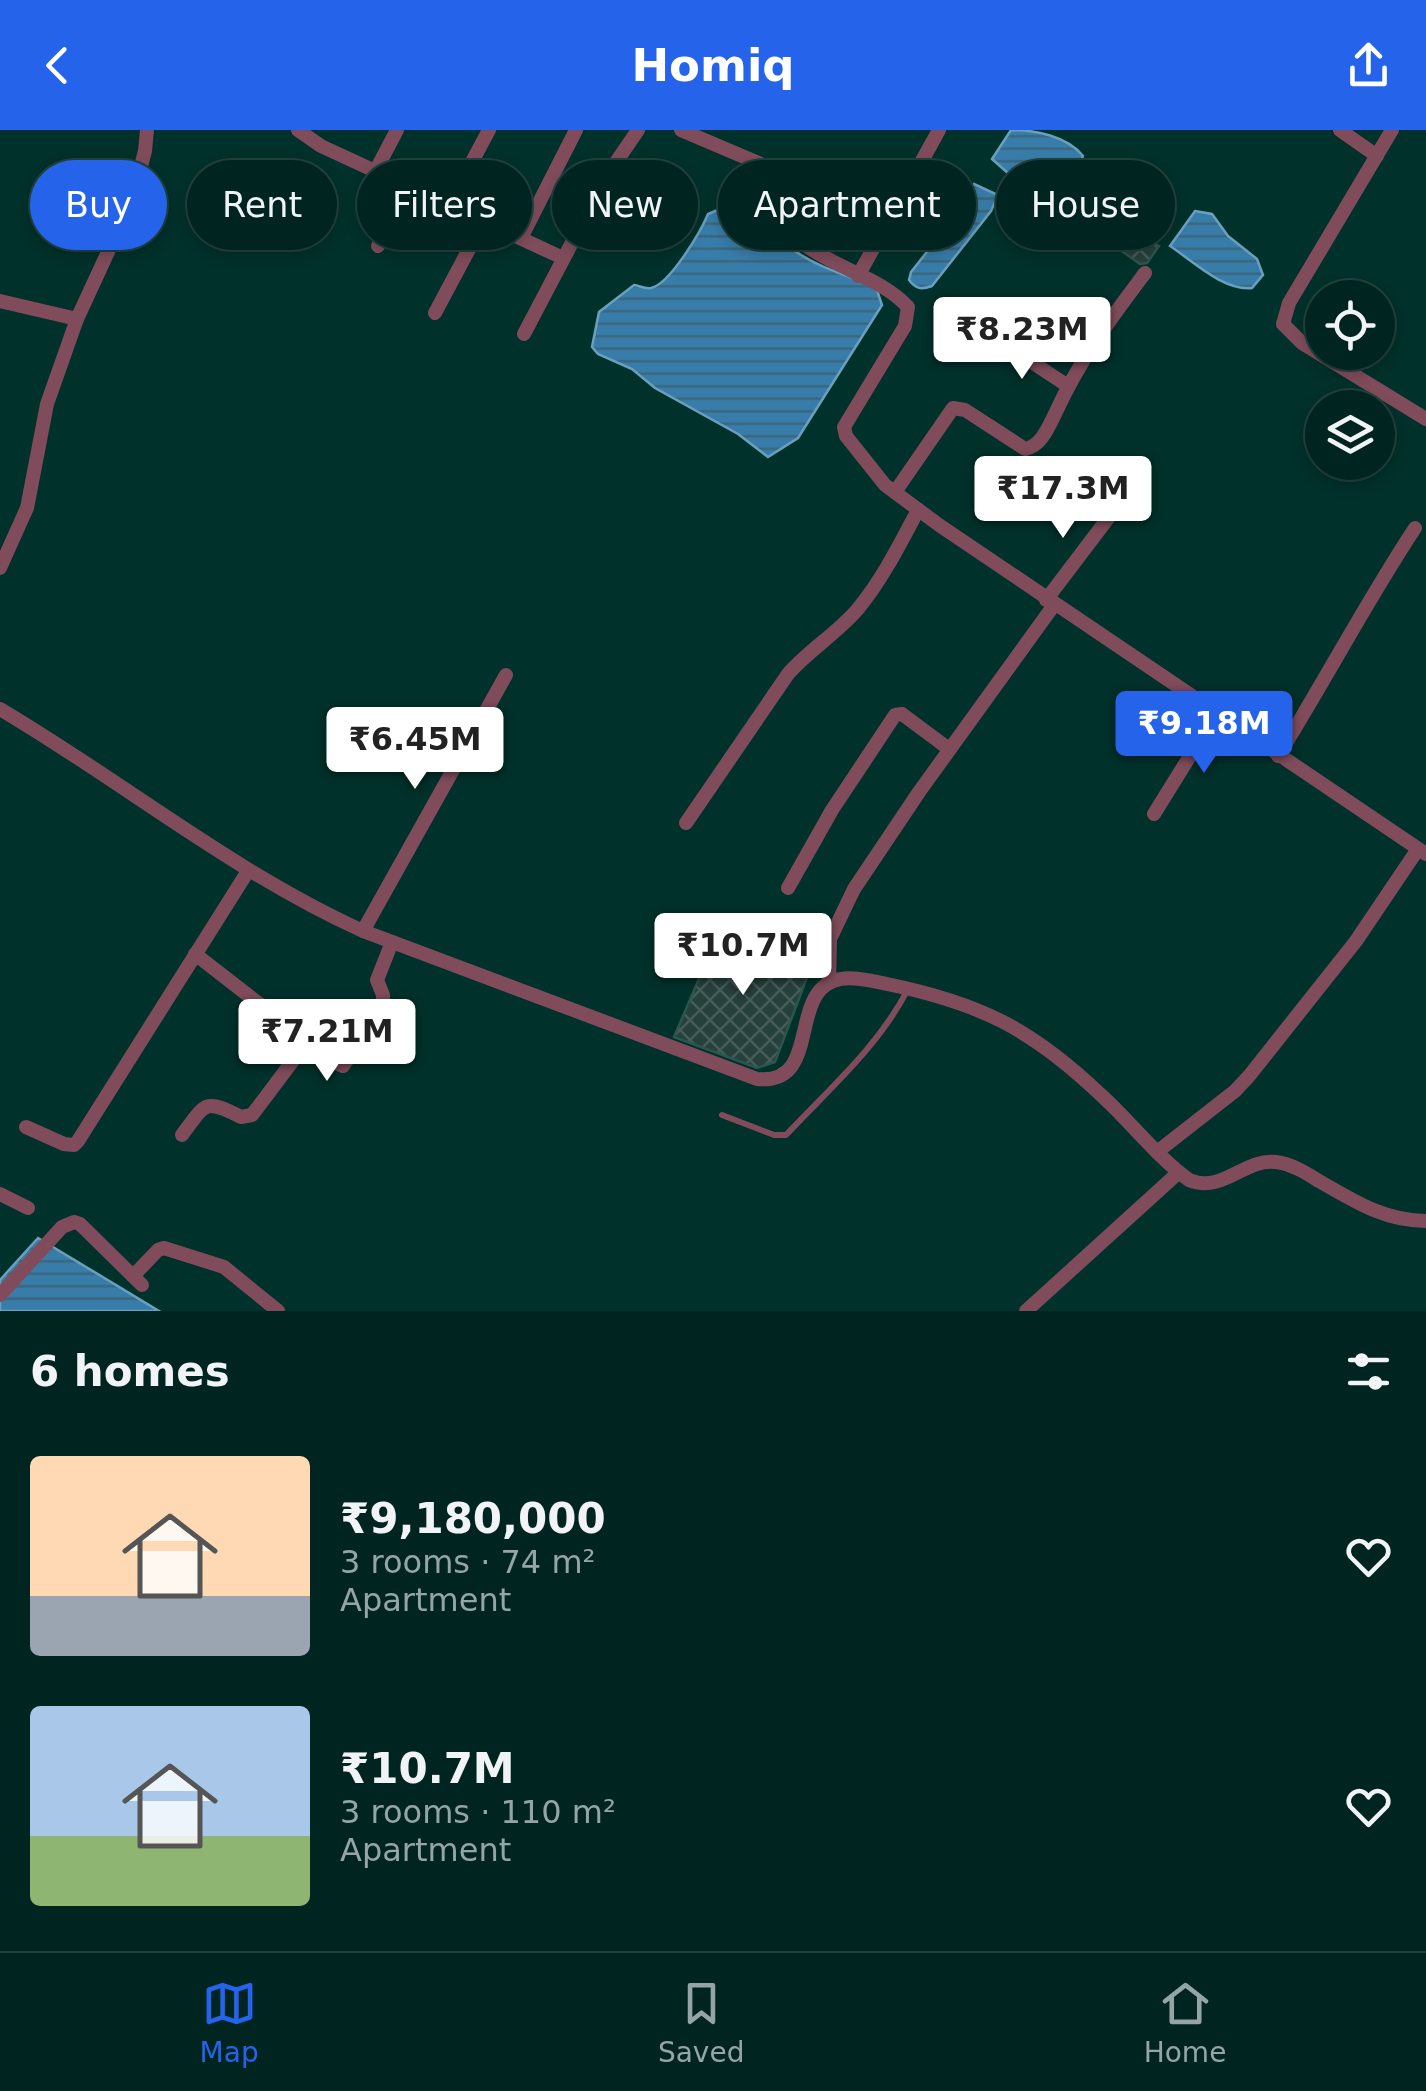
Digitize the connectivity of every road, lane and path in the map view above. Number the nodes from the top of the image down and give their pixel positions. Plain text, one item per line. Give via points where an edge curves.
1 (147, 130) edge
2 (298, 130) edge
3 (397, 130) edge
4 (489, 130) edge
5 (576, 130) edge
6 (638, 130) edge
7 (681, 130) edge
8 (939, 130) edge
9 (1340, 130) edge
10 (1392, 130) edge
11 (1377, 156) junction
12 (381, 160) edge
13 (473, 160) edge
14 (357, 162) edge
15 (532, 216) edge
16 (532, 243) edge
17 (469, 250) edge
18 (563, 258) junction
19 (1146, 273) dead end
20 (858, 276) junction
21 (0, 300) edge
22 (435, 313) dead end
23 (78, 319) junction
24 (524, 334) dead end
25 (1000, 341) dead end
26 (1068, 386) junction
27 (1426, 419) edge
28 (895, 492) junction
29 (1115, 508) dead end
30 (918, 510) junction
31 (1415, 528) dead end
32 (0, 568) edge
33 (1050, 602) junction
34 (506, 675) dead end
35 (0, 709) edge
36 (1216, 714) junction
37 (949, 749) junction
38 (1278, 756) junction
39 (1154, 814) dead end
40 (686, 823) dead end
41 (1422, 852) edge
42 (248, 871) junction
43 (788, 888) dead end
44 (362, 931) junction
45 (392, 942) junction
46 (196, 954) junction
47 (829, 983) junction
48 (908, 988) junction
49 (307, 1042) junction
50 (722, 1115) dead end
51 (26, 1126) dead end
52 (182, 1135) dead end
53 (1157, 1152) junction
54 (1178, 1172) junction
55 (0, 1194) edge
56 (28, 1208) dead end
57 (1426, 1221) edge
58 (0, 1295) edge
59 (278, 1311) edge
60 (1026, 1311) edge

1 - 23 street via 132,200
2 - 14 street
3 - 12 street
4 - 13 street
5 - 15 street
6 - 18 street
7 - 20 street via 776,171 784,182 774,212 822,258
8 - 20 street
9 - 11 street
10 - 11 street
11 - 27 street via 1282,324
16 - 18 street
17 - 22 street
18 - 24 street
19 - 26 street via 1086,351
20 - 28 street via 908,307 905,326 844,427
21 - 23 street
23 - 32 street via 48,404 28,508
25 - 26 street
26 - 28 street via 1032,448 954,408
28 - 30 street
29 - 33 street
30 - 33 street
30 - 40 street via 876,585 788,674
31 - 38 street
33 - 36 street
33 - 37 street
34 - 44 street
35 - 42 street
36 - 38 street
36 - 39 street
37 - 43 street via 895,715
37 - 47 street via 838,918 830,938
38 - 41 street
41 - 53 street via 1249,1076
42 - 44 street
42 - 46 street
44 - 45 street
45 - 47 street via 769,1080 796,1060 812,1005
45 - 49 street via 376,980 383,1006 348,1062 339,1066
46 - 49 street
46 - 51 street via 78,1140 70,1146
47 - 48 street via 858,979
48 - 50 lane via 860,1057 786,1134
48 - 53 street via 977,1008 1033,1038
49 - 52 street via 252,1115 209,1104
53 - 54 street
54 - 57 street via 1208,1185 1274,1162 1390,1218
54 - 60 street
55 - 56 street
58 - 59 street via 68,1223 80,1224 137,1280 164,1248 224,1267

